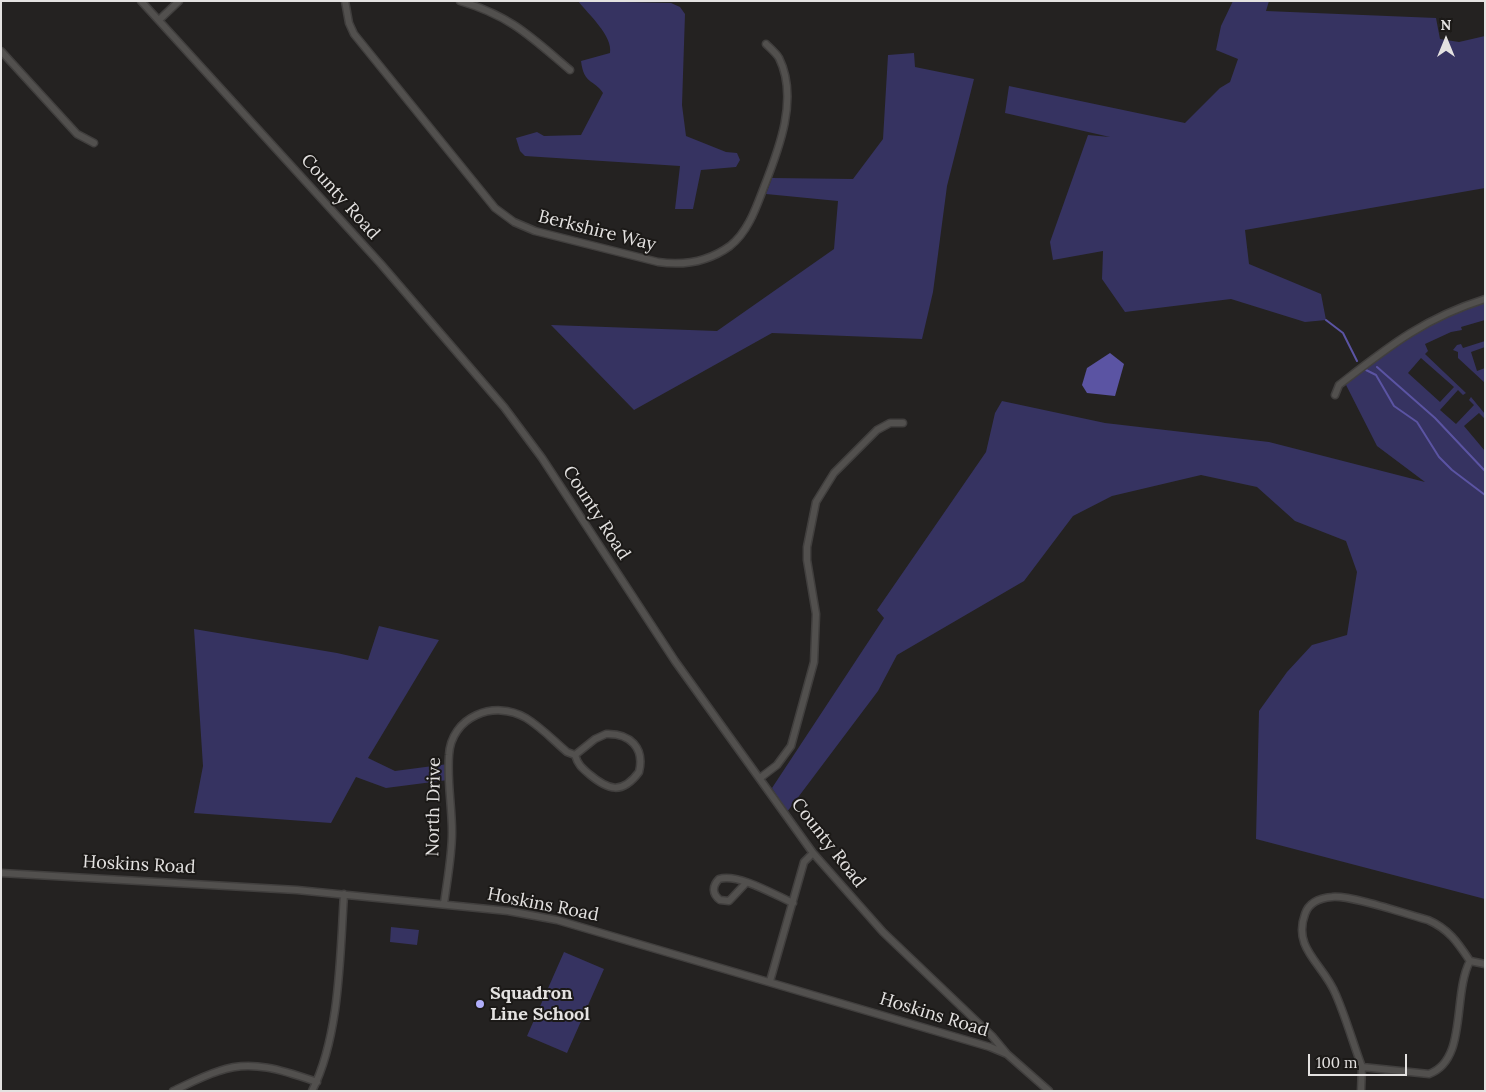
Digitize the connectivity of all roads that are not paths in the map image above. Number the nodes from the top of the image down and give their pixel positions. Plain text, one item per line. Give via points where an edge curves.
1 (142, 1) edge
2 (179, 1) edge
3 (345, 1) edge
4 (460, 1) edge
5 (159, 20) junction
6 (766, 44) dead end
7 (1, 51) edge
8 (570, 70) dead end
9 (94, 143) dead end
10 (1485, 300) edge
11 (1335, 395) dead end
12 (903, 423) dead end
13 (575, 756) junction
14 (760, 778) junction
15 (813, 853) junction
16 (1, 873) edge
17 (746, 883) junction
18 (344, 894) junction
19 (793, 903) junction
20 (444, 904) junction
21 (1470, 962) junction
22 (1485, 964) edge
23 (770, 981) junction
24 (1007, 1054) junction
25 (1362, 1066) junction
26 (317, 1082) junction
27 (172, 1091) edge
28 (312, 1091) edge
29 (1049, 1091) edge
30 (1361, 1091) edge

1 - 5 street, County Road
2 - 5 street
3 - 6 street, Berkshire Way via 354,34 495,208 505,216 536,231 676,265 702,261 730,245 747,226 761,195 784,134 786,116 785,79 779,57
4 - 8 street via 517,25
5 - 14 street, County Road via 380,263 504,407 542,458 675,661
7 - 9 street via 77,134
10 - 11 street via 1438,316 1411,331 1339,385
12 - 14 street via 890,423 877,430 834,473 816,502 807,547 816,614 814,662 791,746
13 - 13 street, North Drive via 578,764 606,787 628,784 639,772 641,764 636,744 617,734 595,739
13 - 20 street, North Drive via 526,718 508,711 482,712 457,730 448,756 452,833
14 - 15 street, County Road
15 - 19 street via 804,862
15 - 24 street, County Road via 883,932
16 - 18 street, Hoskins Road via 224,884
17 - 17 street via 721,878 715,883 714,892 720,900 729,901
17 - 19 street
18 - 20 street, Hoskins Road
18 - 26 street via 338,994
19 - 23 street
20 - 23 street, Hoskins Road via 558,920
21 - 22 street
21 - 25 street via 1463,973 1457,1033 1451,1054 1438,1070 1416,1074
21 - 25 street via 1453,936 1428,920 1341,897 1316,900 1308,906 1301,935 1304,944 1329,979
23 - 24 street, Hoskins Road
24 - 29 street, Hoskins Road
25 - 30 street
26 - 27 street via 278,1069 245,1066 219,1071
26 - 28 street

